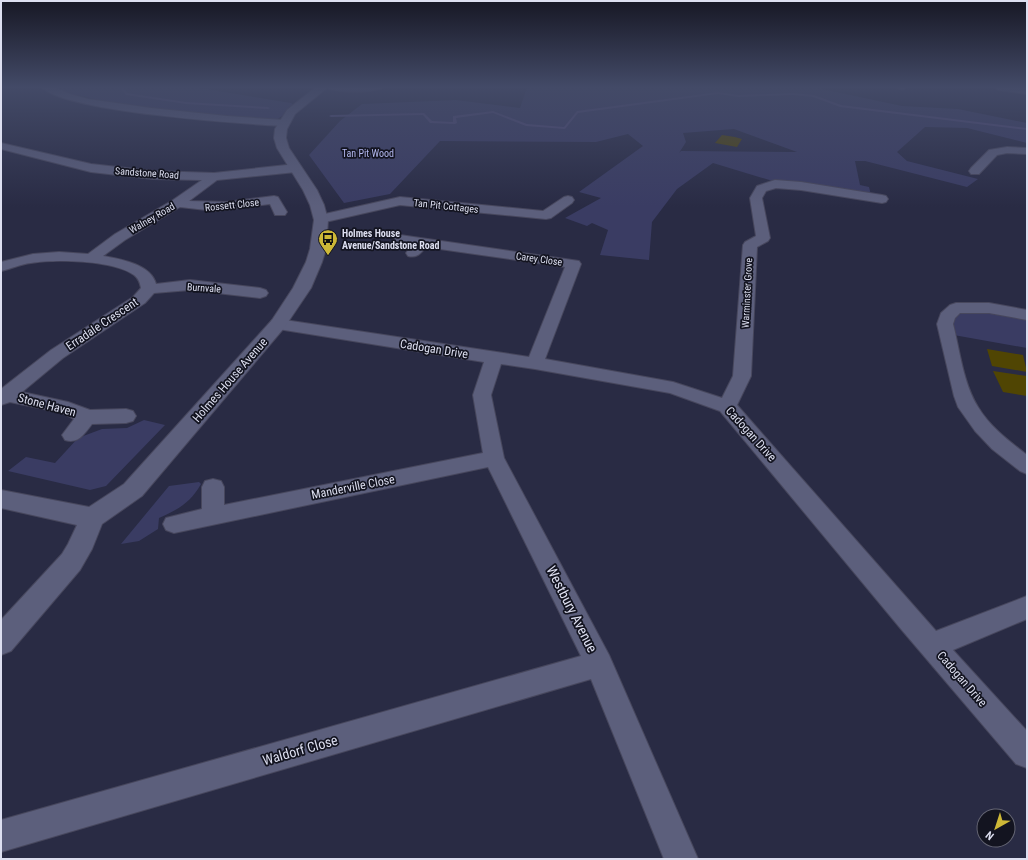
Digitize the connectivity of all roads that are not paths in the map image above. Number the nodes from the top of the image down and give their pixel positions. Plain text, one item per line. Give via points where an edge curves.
1 (283, 127) edge
2 (1, 146) edge
3 (1027, 152) edge
4 (296, 168) junction
5 (975, 171) dead end
6 (214, 177) junction
7 (882, 199) dead end
8 (568, 200) dead end
9 (178, 203) junction
10 (280, 212) dead end
11 (321, 219) junction
12 (400, 239) dead end
13 (90, 259) junction
14 (1, 267) edge
15 (149, 289) junction
16 (222, 289) junction
17 (260, 293) dead end
18 (211, 301) dead end
19 (1027, 315) edge
20 (278, 324) junction
21 (494, 358) junction
22 (535, 363) junction
23 (4, 397) edge
24 (727, 406) junction
25 (126, 416) dead end
26 (87, 417) junction
27 (72, 435) dead end
28 (494, 458) junction
29 (1027, 466) edge
30 (213, 487) dead end
31 (1, 499) edge
32 (213, 515) junction
33 (92, 518) junction
34 (174, 524) dead end
35 (1027, 607) edge
36 (1, 641) edge
37 (933, 645) junction
38 (599, 664) junction
39 (1027, 753) edge
40 (1, 836) edge
41 (681, 859) edge

1 - 4 street, Holmes House Avenue via 280,138 282,147
2 - 6 street, Sandstone Road via 91,168
3 - 5 street via 993,152
4 - 6 street, Sandstone Road
4 - 11 street, Holmes House Avenue via 312,192
6 - 9 street, Walney Road
7 - 24 street, Warminster Grove via 801,186 775,184 761,189 756,198 763,238 750,244 742,376
8 - 11 street, Tan Pit Cottages via 546,215 400,201
9 - 10 street, Rossett Close via 197,208 216,208 274,200
9 - 13 street, Walney Road via 120,237
11 - 20 street, Holmes House Avenue via 312,269 298,297
12 - 22 street, Carey Close via 418,247 574,264
13 - 14 street, Erradale Crescent via 32,258
13 - 15 street, Erradale Crescent via 129,266 147,279
15 - 16 street, Burnvale via 190,286
15 - 23 street, Erradale Crescent via 139,300 69,345
16 - 17 street, Burnvale
16 - 18 street
19 - 29 street via 989,308 956,308 947,316 945,324 964,397 974,415 990,436
20 - 21 street, Cadogan Drive
20 - 33 street, Holmes House Avenue via 133,490
21 - 22 street, Cadogan Drive
21 - 28 street, Westbury Avenue via 482,394
22 - 24 street, Cadogan Drive via 673,388
23 - 26 street, Stone Haven via 68,408
24 - 37 street, Cadogan Drive
25 - 26 street, Stone Haven
26 - 27 street, Stone Haven
28 - 32 street, Manderville Close
28 - 38 street, Westbury Avenue
30 - 32 street
31 - 33 street
32 - 34 street, Manderville Close
33 - 36 street via 71,562
35 - 37 street
37 - 39 street, Cadogan Drive
38 - 40 street, Waldorf Close
38 - 41 street, Westbury Avenue

